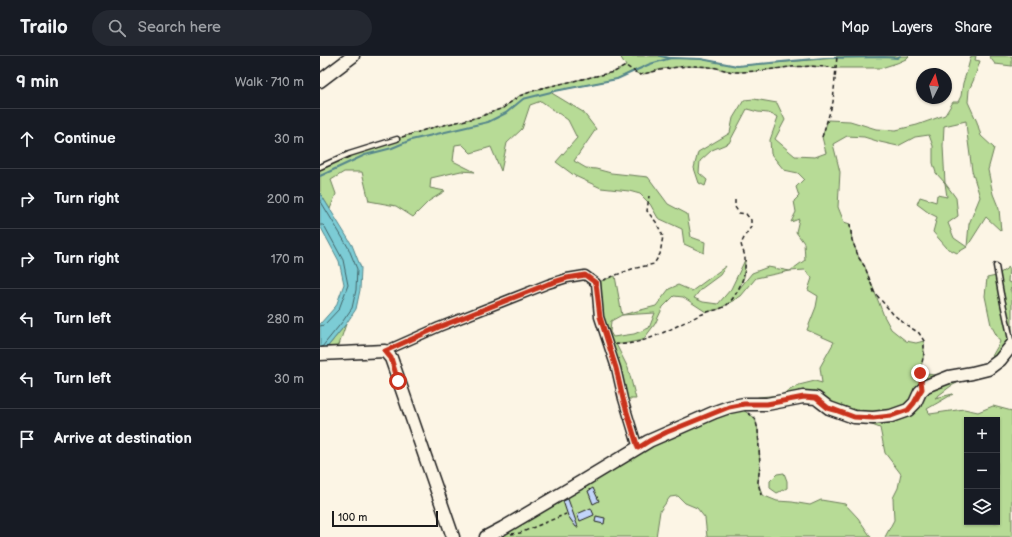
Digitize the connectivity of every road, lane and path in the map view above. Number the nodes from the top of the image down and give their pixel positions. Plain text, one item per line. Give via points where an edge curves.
1 (353, 56) edge
2 (837, 56) edge
3 (836, 68) junction
4 (320, 81) edge
5 (822, 137) dead end
6 (397, 139) joint
7 (320, 167) edge
8 (649, 196) dead end
9 (735, 199) dead end
10 (850, 224) dead end
11 (996, 266) dead end
12 (596, 283) junction
13 (608, 343) junction
14 (1012, 344) edge
15 (385, 351) junction
16 (320, 354) edge
17 (922, 389) junction
18 (729, 407) junction
19 (638, 448) junction
20 (762, 495) dead end
21 (566, 514) dead end
22 (506, 535) dead end
23 (453, 537) edge
24 (486, 537) edge

1 - 4 street
2 - 3 path
3 - 5 path via 833,102
3 - 6 path via 812,66 734,72 710,67 685,66 662,69 640,76 626,66 614,72 542,88 519,96 502,108 480,117
6 - 7 lane
8 - 12 path via 647,211 663,236 660,254 654,264 632,269
9 - 13 path via 735,207 739,213 746,214 751,220 751,227 741,244 745,260 744,277 738,291 727,305 643,340 622,344
10 - 17 path via 852,240 874,292 893,314 924,341 920,373
11 - 14 lane
12 - 13 street via 600,317
12 - 15 street via 585,275 548,284
13 - 19 street
14 - 17 street via 1000,360 988,369 949,377
15 - 16 street
15 - 23 street via 391,358
17 - 18 street via 908,410 891,416 873,418 854,417 828,408 816,398 804,397 767,404
18 - 19 street via 667,432
18 - 20 path via 743,410 755,418 760,464 758,482
19 - 24 street
21 - 22 path via 520,533

